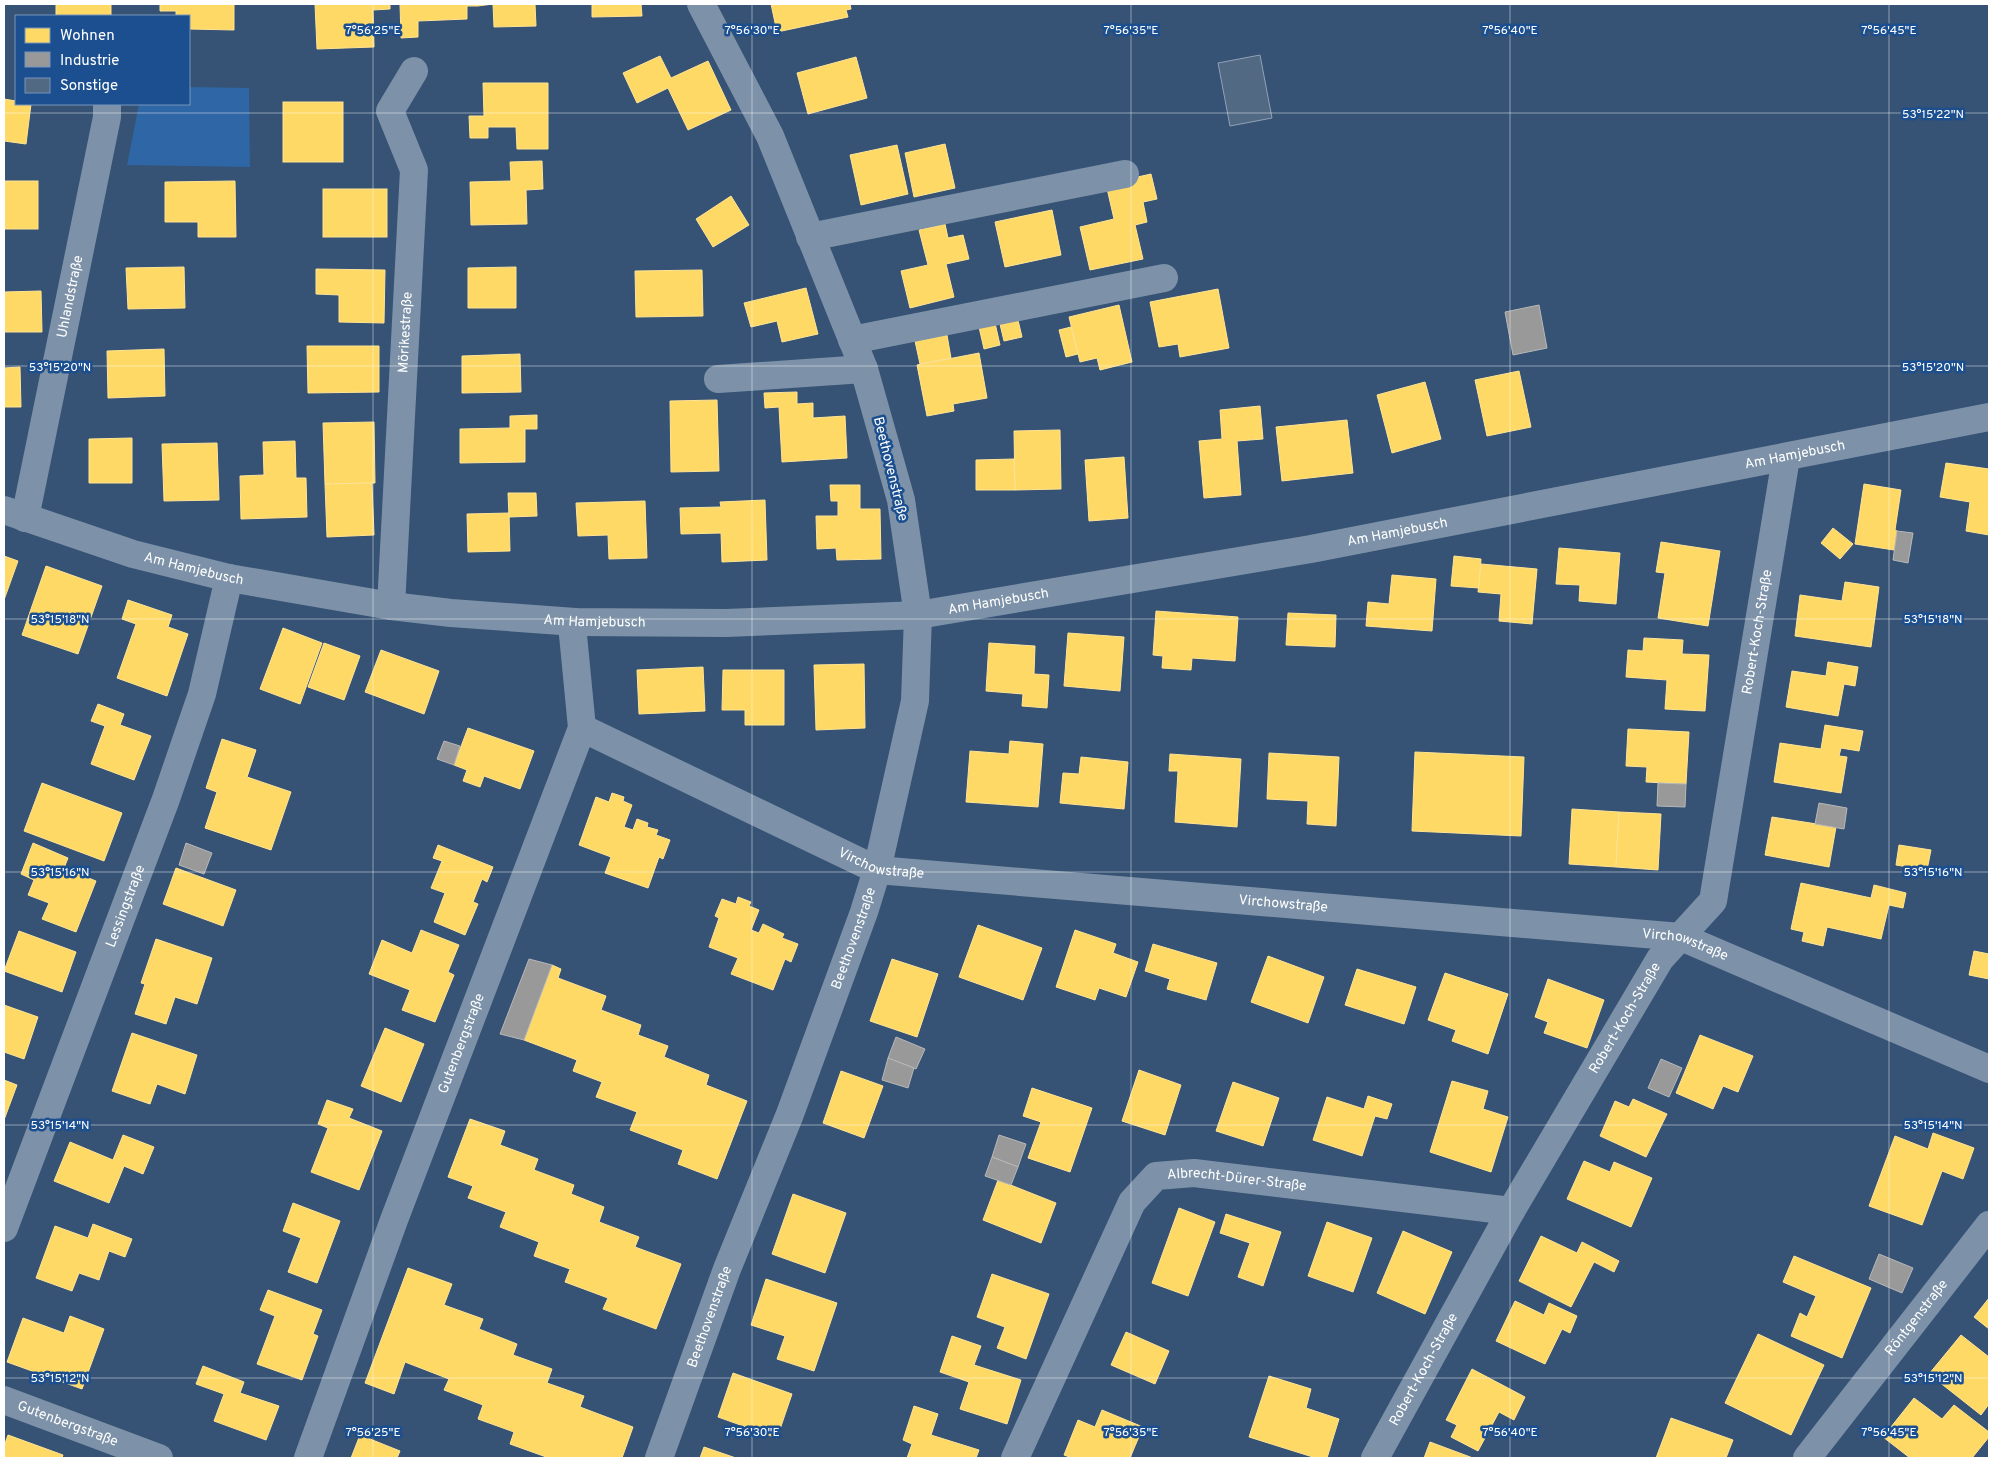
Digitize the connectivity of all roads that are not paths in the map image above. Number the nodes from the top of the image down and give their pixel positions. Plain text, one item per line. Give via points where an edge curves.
1 (701, 4) edge
2 (414, 71) dead end
3 (107, 105) edge
4 (1125, 174) dead end
5 (810, 237) junction
6 (1164, 278) dead end
7 (852, 340) junction
8 (864, 369) junction
9 (718, 379) dead end
10 (1989, 417) edge
11 (1786, 458) junction
12 (14, 514) edge
13 (229, 578) junction
14 (391, 606) junction
15 (918, 615) junction
16 (575, 622) junction
17 (582, 728) junction
18 (877, 870) junction
19 (1681, 937) junction
20 (1989, 1069) edge
21 (1511, 1211) junction
22 (1989, 1225) edge
23 (4, 1228) edge
24 (4, 1400) edge
25 (159, 1458) edge
26 (308, 1458) edge
27 (659, 1458) edge
28 (1015, 1458) edge
29 (1375, 1458) edge
30 (1807, 1458) edge

1 - 5 street, Beethovenstraße via 770,136
2 - 14 street, Mörikestraße via 390,111 414,170
3 - 12 street, Uhlandstraße via 107,117
4 - 5 street
5 - 7 street, Beethovenstraße
6 - 7 street
7 - 8 street, Beethovenstraße
8 - 9 street
8 - 15 street, Beethovenstraße via 901,500
10 - 11 street, Am Hamjebusch
11 - 15 street, Am Hamjebusch via 1311,550
11 - 19 street, Robert-Koch-Straße via 1713,901
12 - 13 street, Am Hamjebusch via 133,554
13 - 14 street, Am Hamjebusch
13 - 23 street, Lessingstraße via 202,694 166,799
14 - 16 street, Am Hamjebusch
15 - 16 street, Am Hamjebusch via 734,623
15 - 18 street, Beethovenstraße via 915,701
16 - 17 street, Gutenbergstraße via 573,636
17 - 18 street, Virchowstraße
17 - 26 street, Gutenbergstraße via 394,1220
18 - 19 street, Virchowstraße
18 - 27 street, Beethovenstraße via 790,1114 727,1269
19 - 20 street, Virchowstraße
19 - 21 street, Robert-Koch-Straße via 1660,960
21 - 28 street, Albrecht-Dürer-Straße via 1194,1173 1156,1176 1132,1202
21 - 29 street, Robert-Koch-Straße
22 - 30 street, Röntgenstraße
24 - 25 street, Gutenbergstraße

